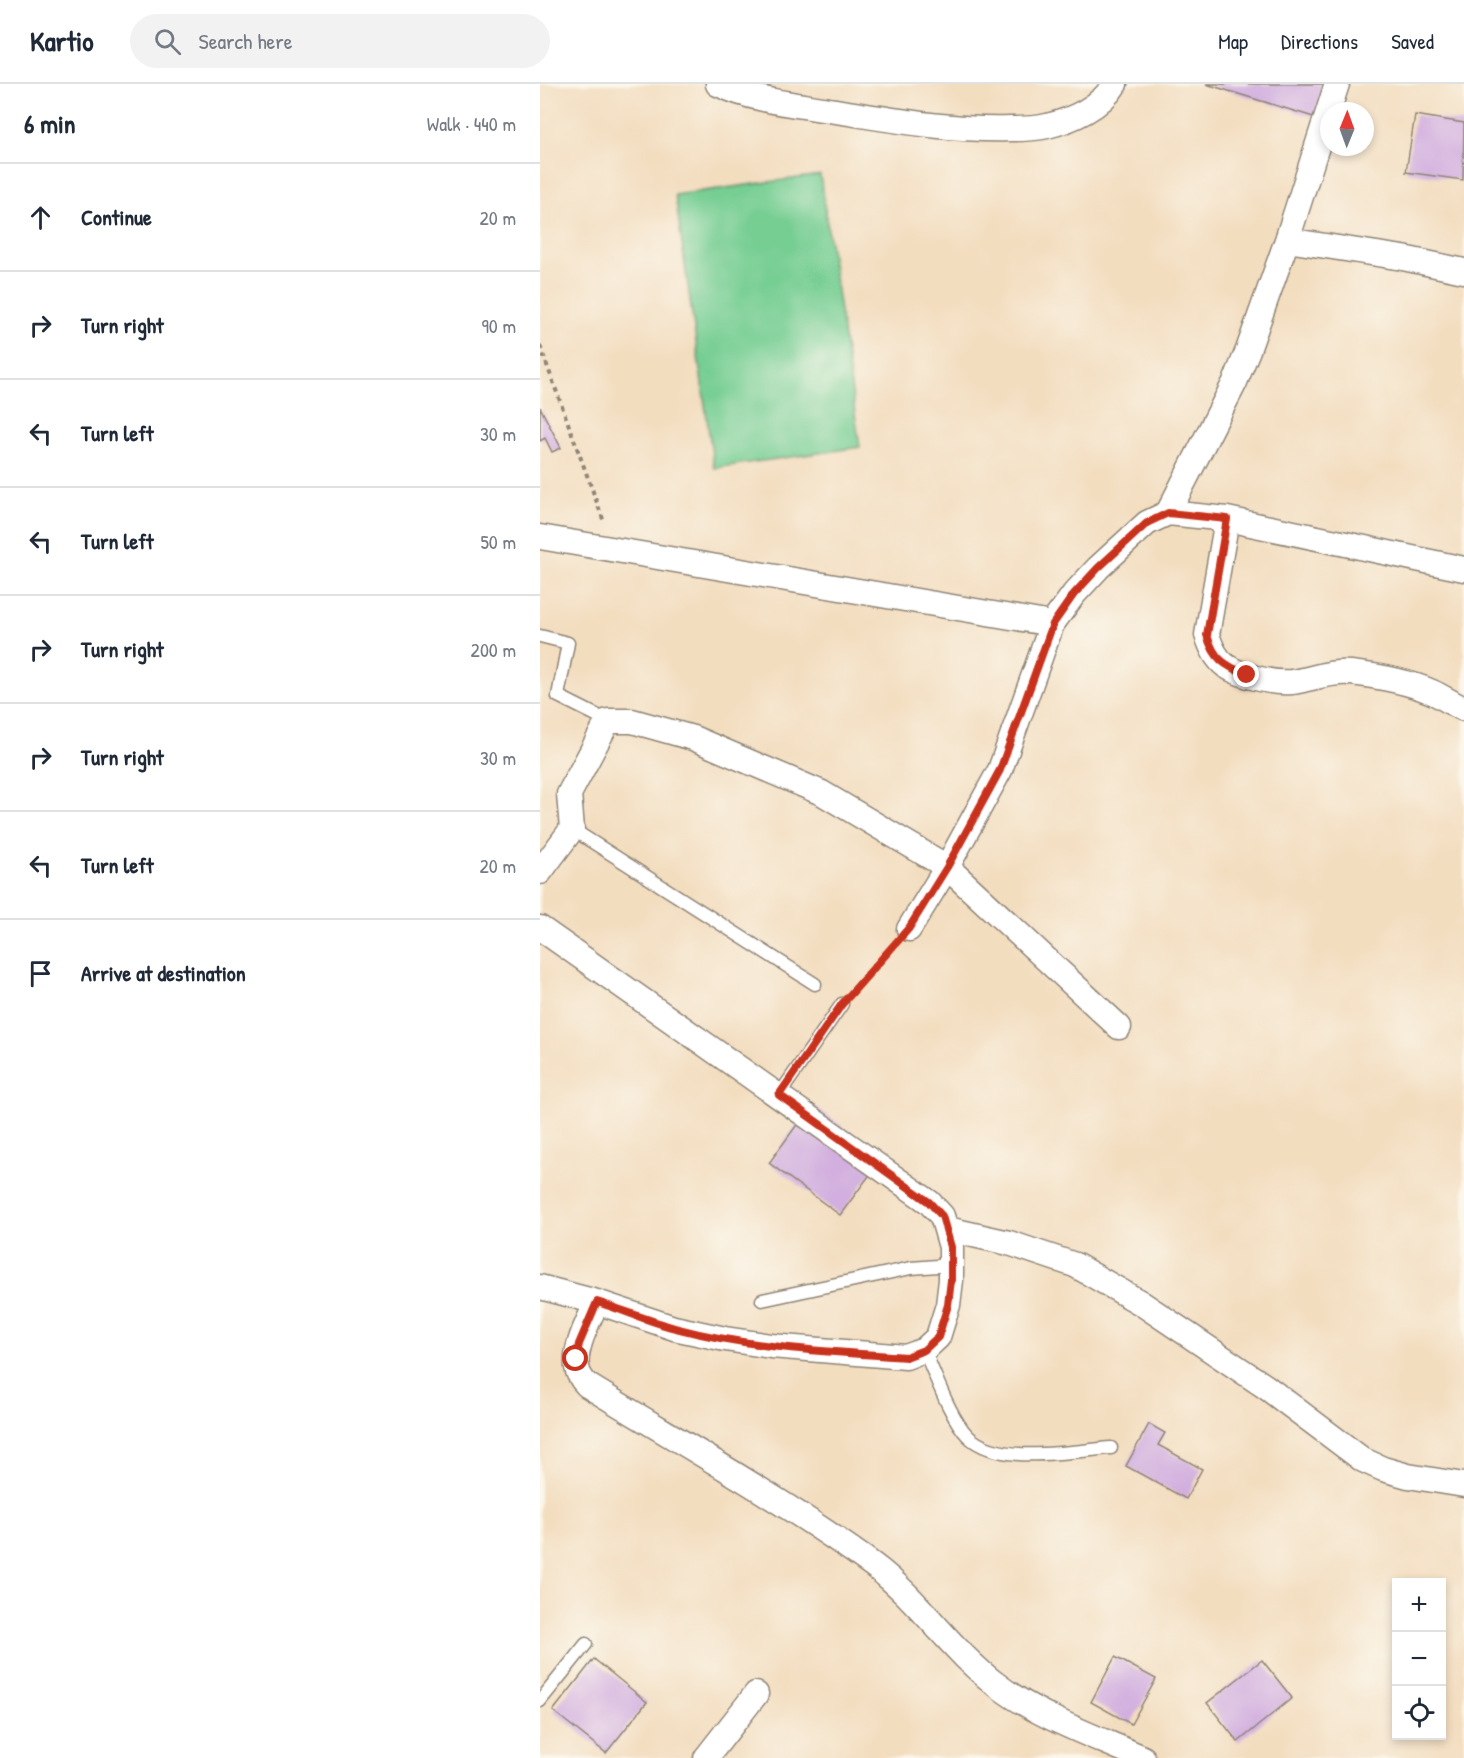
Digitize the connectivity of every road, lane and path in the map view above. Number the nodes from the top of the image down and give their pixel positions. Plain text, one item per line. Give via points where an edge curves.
1 (718, 84) edge
2 (1115, 84) edge
3 (1337, 84) edge
4 (1287, 240) junction
5 (1464, 271) edge
6 (540, 346) edge
7 (1168, 513) junction
8 (1227, 519) junction
9 (540, 537) edge
10 (614, 551) junction
11 (1464, 570) edge
12 (1053, 624) junction
13 (540, 636) edge
14 (1464, 710) edge
15 (608, 722) junction
16 (572, 829) junction
17 (947, 867) junction
18 (540, 872) edge
19 (540, 928) edge
20 (909, 928) joint
21 (815, 984) dead end
22 (842, 1004) joint
23 (1119, 1027) dead end
24 (779, 1095) junction
25 (947, 1228) junction
26 (951, 1265) junction
27 (540, 1287) edge
28 (762, 1300) dead end
29 (597, 1302) junction
30 (924, 1350) junction
31 (1111, 1448) dead end
32 (1464, 1485) edge
33 (586, 1644) dead end
34 (756, 1694) dead end
35 (540, 1701) edge
36 (706, 1758) edge
37 (1143, 1758) edge

1 - 2 street via 780,102 988,130 1046,127 1098,104
3 - 4 street
4 - 5 street
4 - 7 street via 1244,361
6 - 10 path
7 - 8 street
7 - 12 street via 1132,535 1074,594
8 - 11 street
8 - 14 street via 1207,635 1212,650 1225,666 1272,681 1351,673 1402,682 1433,692
9 - 10 street
10 - 12 street
12 - 17 street via 1000,770
13 - 15 lane via 568,643 558,696
15 - 16 street via 568,794
15 - 17 street via 632,721 693,738 822,793
16 - 18 street
16 - 21 lane
17 - 20 street
17 - 23 street
19 - 24 street
20 - 22 path
22 - 24 lane
24 - 25 street via 929,1202
25 - 26 street
25 - 32 street via 1000,1240 1075,1265 1199,1341 1363,1460 1408,1476
26 - 28 lane via 910,1268
26 - 30 street via 948,1305 938,1337
27 - 29 street
29 - 30 street via 674,1328 771,1346 906,1357
29 - 37 street via 576,1359 578,1372 587,1385 874,1566 978,1669 1012,1696
30 - 31 lane via 956,1420 978,1445 1029,1454
33 - 35 lane
34 - 36 street

